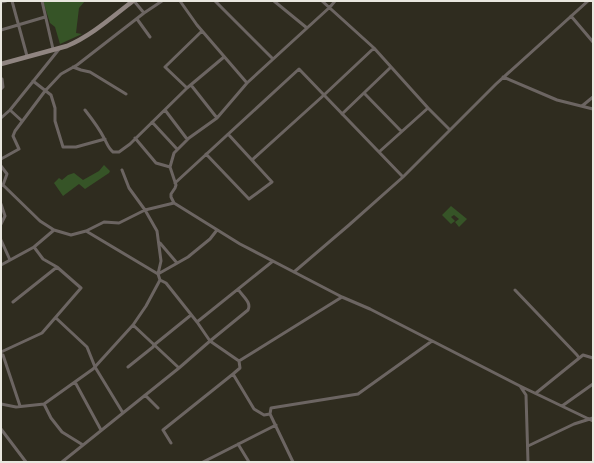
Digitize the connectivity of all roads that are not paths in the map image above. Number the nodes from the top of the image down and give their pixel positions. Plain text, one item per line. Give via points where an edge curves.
1 (6, 1) edge
2 (12, 1) edge
3 (42, 1) edge
4 (133, 1) edge
5 (162, 1) edge
6 (180, 1) edge
7 (215, 1) edge
8 (274, 1) edge
9 (322, 1) edge
10 (335, 1) edge
11 (588, 1) edge
12 (1, 2) edge
13 (330, 7) junction
14 (144, 13) junction
15 (571, 16) junction
16 (45, 17) junction
17 (137, 19) junction
18 (18, 25) junction
19 (307, 28) junction
20 (1, 30) edge
21 (202, 31) junction
22 (150, 37) dead end
23 (593, 42) edge
24 (61, 47) junction
25 (374, 48) junction
26 (53, 49) junction
27 (27, 56) junction
28 (224, 57) junction
29 (273, 59) junction
30 (1, 64) edge
31 (73, 67) junction
32 (391, 67) junction
33 (504, 77) junction
34 (2, 79) edge
35 (33, 82) junction
36 (247, 83) junction
37 (191, 86) junction
38 (187, 88) junction
39 (1, 89) edge
40 (45, 91) junction
41 (364, 93) junction
42 (126, 94) dead end
43 (324, 95) junction
44 (593, 97) edge
45 (582, 106) junction
46 (428, 108) junction
47 (593, 109) edge
48 (10, 110) junction
49 (85, 110) dead end
50 (165, 110) junction
51 (342, 114) junction
52 (1, 118) edge
53 (217, 118) junction
54 (22, 121) junction
55 (152, 122) junction
56 (450, 130) junction
57 (401, 131) junction
58 (228, 134) junction
59 (135, 138) junction
60 (105, 139) junction
61 (187, 139) junction
62 (177, 149) junction
63 (379, 152) junction
64 (206, 154) junction
65 (1, 159) edge
66 (252, 160) junction
67 (1, 166) edge
68 (170, 167) junction
69 (122, 170) dead end
70 (403, 177) junction
71 (175, 183) junction
72 (2, 186) edge
73 (174, 203) junction
74 (1, 204) edge
75 (145, 210) junction
76 (1, 224) edge
77 (54, 230) junction
78 (217, 230) junction
79 (86, 231) junction
80 (1, 240) edge
81 (159, 242) junction
82 (34, 246) junction
83 (10, 260) junction
84 (272, 261) junction
85 (177, 263) junction
86 (1, 265) edge
87 (56, 267) junction
88 (294, 272) junction
89 (158, 274) junction
90 (160, 280) junction
91 (238, 288) junction
92 (515, 290) dead end
93 (342, 297) junction
94 (13, 302) dead end
95 (191, 315) junction
96 (56, 318) junction
97 (197, 322) junction
98 (133, 325) junction
99 (210, 341) junction
100 (432, 341) junction
101 (154, 345) junction
102 (1, 353) edge
103 (579, 358) junction
104 (593, 358) edge
105 (238, 361) junction
106 (95, 367) junction
107 (128, 367) dead end
108 (179, 368) junction
109 (233, 374) junction
110 (75, 382) junction
111 (593, 384) edge
112 (520, 386) junction
113 (536, 393) junction
114 (145, 395) junction
115 (1, 404) edge
116 (44, 404) junction
117 (20, 406) junction
118 (562, 406) junction
119 (158, 408) dead end
120 (123, 413) junction
121 (270, 414) junction
122 (592, 420) edge
123 (276, 425) junction
124 (1, 429) edge
125 (101, 430) junction
126 (171, 443) dead end
127 (238, 444) junction
128 (83, 445) junction
129 (528, 446) junction
130 (26, 462) edge
131 (61, 462) edge
132 (203, 462) edge
133 (248, 462) edge
134 (293, 462) edge
135 (528, 462) edge

1 - 12 street
2 - 18 street
3 - 16 street
4 - 14 street
4 - 24 street via 83,38
5 - 14 street
6 - 21 street
7 - 29 street
8 - 19 street
9 - 13 street
10 - 13 street
11 - 15 street
13 - 19 street
13 - 25 street
14 - 17 street
15 - 23 street
15 - 33 street
16 - 18 street
16 - 26 street
17 - 22 street
17 - 31 street
18 - 20 street
18 - 27 street
19 - 29 street
21 - 28 street
21 - 38 street via 165,67
24 - 26 street
24 - 35 street
25 - 32 street
25 - 43 street
26 - 27 street
27 - 30 street
28 - 36 street
28 - 37 street
29 - 36 street
31 - 40 street via 61,74
31 - 42 street via 90,72
32 - 41 street
32 - 46 street
33 - 45 street via 557,100
33 - 56 street
34 - 39 street
35 - 40 street
35 - 48 street
36 - 53 street
37 - 38 street
37 - 53 street
38 - 50 street
40 - 54 street
40 - 60 street via 53,100 55,121 63,147 76,147
41 - 51 street
41 - 57 street
43 - 51 street
43 - 58 street via 299,69
43 - 66 street
44 - 45 street
45 - 47 street
46 - 56 street
46 - 57 street
48 - 52 street
48 - 54 street
49 - 60 street
50 - 55 street
50 - 61 street
51 - 63 street
53 - 61 street
54 - 65 street via 13,136 19,149
55 - 59 street
55 - 62 street
56 - 70 street
57 - 63 street
58 - 64 street
58 - 66 street
59 - 60 street via 115,152 109,149
59 - 68 street via 156,163
61 - 62 street
62 - 68 street
63 - 70 street
64 - 66 street via 249,199 272,182
64 - 71 street
67 - 72 street via 7,174
68 - 71 street
69 - 75 street via 129,188
70 - 88 street
71 - 73 street via 171,194
72 - 77 street via 40,222
73 - 75 street
73 - 78 street
74 - 76 street via 5,216
75 - 79 street via 119,223 104,222
75 - 81 street via 157,231
77 - 79 street via 71,236
77 - 82 street
78 - 84 street
78 - 85 street via 210,239
79 - 89 street
80 - 83 street
81 - 85 street
81 - 89 street via 161,261
82 - 83 street
82 - 87 street via 43,259
83 - 86 street
84 - 88 street
84 - 91 street
85 - 89 street
87 - 94 street
87 - 96 street via 81,288
88 - 93 street
89 - 90 street
90 - 95 street via 166,283
90 - 98 street
91 - 97 street
91 - 99 street via 250,307
92 - 103 street
93 - 100 street
93 - 105 street
95 - 97 street
95 - 101 street
96 - 102 street via 42,333
96 - 106 street via 87,347
97 - 99 street
98 - 101 street
98 - 106 street
99 - 105 street
99 - 108 street
100 - 112 street
100 - 121 street via 358,394 271,408
101 - 107 street
101 - 108 street
102 - 117 street
103 - 104 street via 583,355
103 - 113 street
105 - 109 street via 240,368
106 - 110 street
106 - 120 street
108 - 114 street
109 - 121 street via 254,409
109 - 126 street via 163,430
110 - 116 street
110 - 125 street
111 - 118 street
112 - 113 street
112 - 129 street via 526,394
113 - 118 street
114 - 119 street
114 - 120 street
115 - 117 street
116 - 117 street
116 - 128 street via 62,432
118 - 122 street
120 - 125 street
121 - 123 street
122 - 129 street via 574,424
123 - 127 street
123 - 134 street
124 - 130 street
125 - 128 street
127 - 132 street
127 - 133 street
128 - 131 street
129 - 135 street

